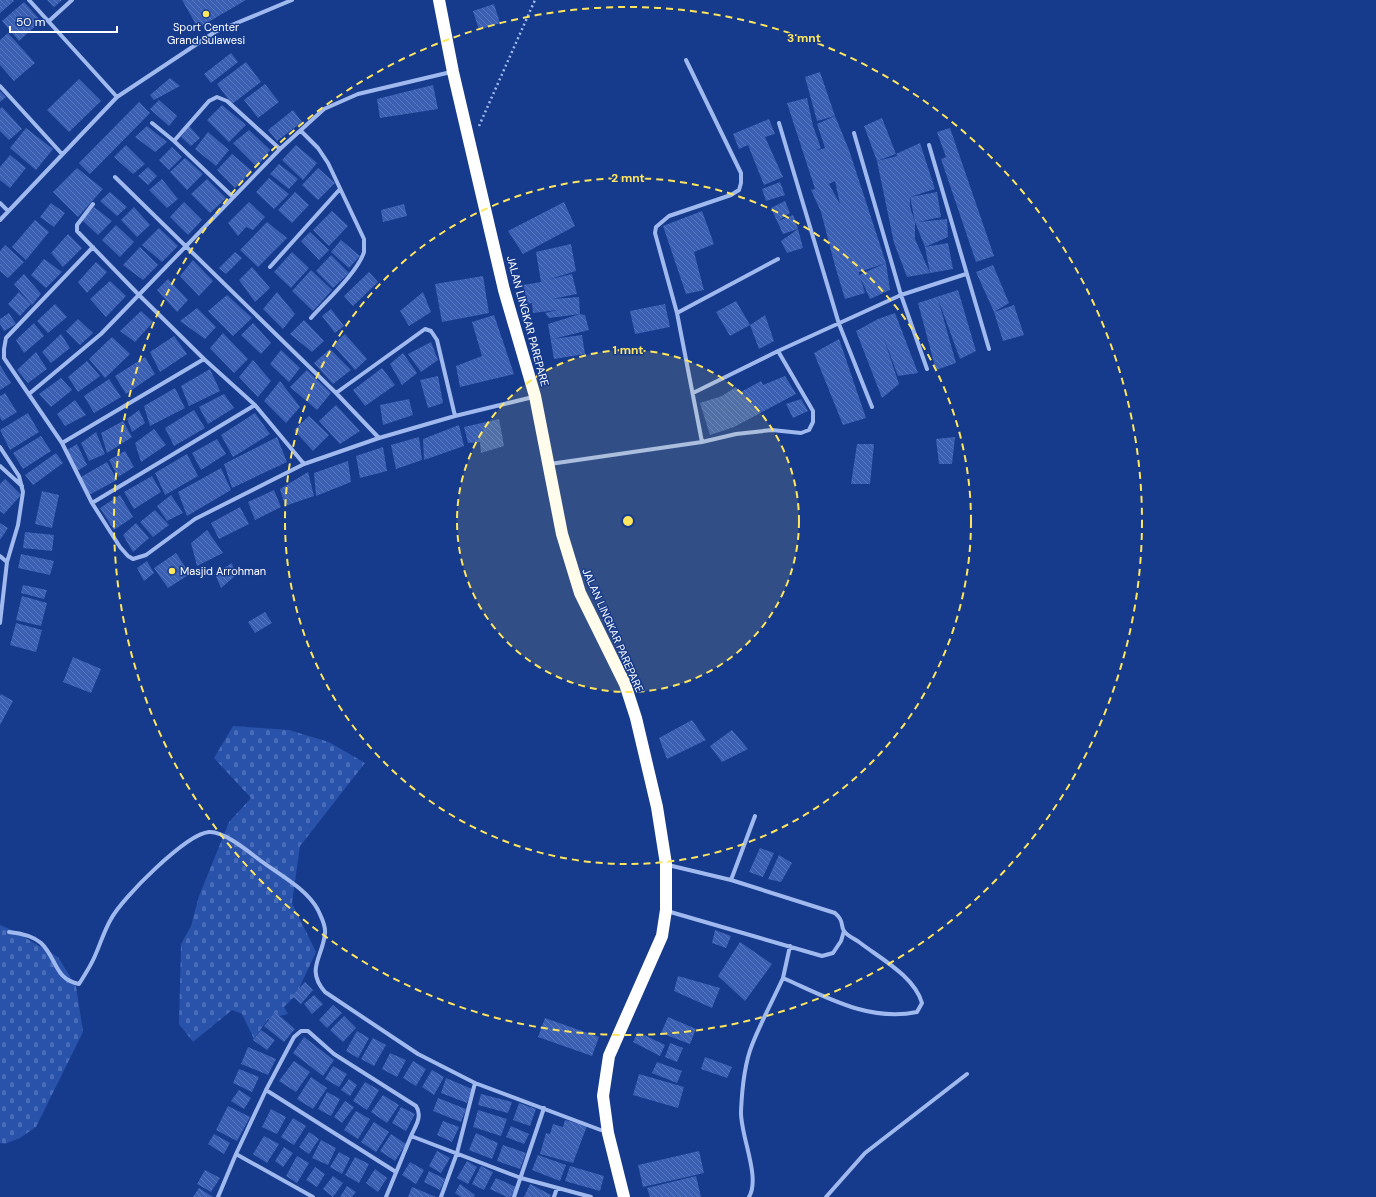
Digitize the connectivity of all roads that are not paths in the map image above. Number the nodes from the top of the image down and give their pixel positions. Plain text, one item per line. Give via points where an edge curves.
1 (28, 0) edge
2 (72, 0) edge
3 (292, 0) edge
4 (439, 0) edge
5 (49, 21) junction
6 (686, 60) dead end
7 (453, 72) junction
8 (0, 86) edge
9 (117, 97) junction
10 (152, 123) dead end
11 (779, 123) dead end
12 (301, 130) junction
13 (854, 133) dead end
14 (174, 141) junction
15 (929, 145) dead end
16 (280, 149) junction
17 (62, 154) junction
18 (115, 178) dead end
19 (340, 189) junction
20 (233, 197) junction
21 (0, 203) edge
22 (93, 204) dead end
23 (8, 211) junction
24 (0, 220) edge
25 (186, 247) junction
26 (93, 248) junction
27 (778, 259) dead end
28 (270, 267) dead end
29 (966, 274) junction
30 (138, 295) junction
31 (902, 295) junction
32 (677, 313) junction
33 (311, 318) dead end
34 (839, 324) junction
35 (989, 349) dead end
36 (778, 351) junction
37 (204, 359) junction
38 (927, 368) dead end
39 (336, 393) junction
40 (693, 393) junction
41 (29, 394) junction
42 (535, 396) junction
43 (255, 405) junction
44 (872, 408) dead end
45 (455, 416) junction
46 (378, 438) junction
47 (702, 442) junction
48 (62, 443) junction
49 (0, 447) edge
50 (304, 464) junction
51 (547, 465) junction
52 (0, 466) edge
53 (22, 486) junction
54 (92, 503) junction
55 (0, 556) edge
56 (7, 562) junction
57 (0, 623) edge
58 (755, 816) dead end
59 (666, 864) junction
60 (731, 880) junction
61 (666, 910) junction
62 (844, 931) junction
63 (9, 932) dead end
64 (790, 946) junction
65 (783, 978) junction
66 (967, 1074) dead end
67 (475, 1083) junction
68 (266, 1090) junction
69 (544, 1108) junction
70 (608, 1132) junction
71 (411, 1136) junction
72 (456, 1153) junction
73 (236, 1154) junction
74 (396, 1172) junction
75 (521, 1178) junction
76 (557, 1188) junction
77 (218, 1197) edge
78 (313, 1197) edge
79 (386, 1197) edge
80 (441, 1197) edge
81 (514, 1197) edge
82 (554, 1197) edge
83 (591, 1197) edge
84 (624, 1197) edge
85 (749, 1197) edge
86 (826, 1197) edge

1 - 5 street
2 - 5 street
3 - 9 street via 215,32
4 - 7 highway, JALAN LINGKAR PAREPARE
5 - 9 street
6 - 32 street via 741,173 741,183 739,190 731,195 669,216 656,227 656,243
7 - 12 street via 358,94 324,109
7 - 42 highway, JALAN LINGKAR PAREPARE via 504,290
8 - 17 street
9 - 17 street
10 - 14 street
11 - 34 street
12 - 16 street
12 - 19 street via 328,163
13 - 31 street
14 - 16 street via 209,101 217,97 228,101
14 - 20 street
15 - 29 street
16 - 20 street
17 - 23 street
18 - 25 street
19 - 28 street
19 - 33 street via 364,239 364,251 340,287
20 - 25 street
21 - 23 street
22 - 26 street via 76,228
23 - 24 street
25 - 30 street
25 - 39 street
26 - 30 street
26 - 41 street via 6,338 4,358
27 - 32 street
29 - 31 street
29 - 35 street
30 - 37 street
30 - 41 street via 101,334
31 - 34 street
31 - 38 street
32 - 40 street
34 - 36 street
34 - 44 street
36 - 40 street
36 - 47 street via 813,411 813,422 809,430 801,433 772,430 736,434
37 - 43 street
37 - 48 street
39 - 45 street via 425,329 431,331 437,340
39 - 46 street
40 - 47 street
41 - 48 street
42 - 45 street
42 - 51 highway, JALAN LINGKAR PAREPARE
43 - 50 street
43 - 54 street
45 - 46 street
46 - 50 street
47 - 51 street
48 - 54 street
49 - 53 street via 19,476
50 - 54 street via 195,519 137,559 128,556 120,547
51 - 59 highway, JALAN LINGKAR PAREPARE via 572,570 580,592 625,684 636,718 657,807
52 - 53 street
53 - 56 street via 18,525
55 - 56 street
56 - 57 street
58 - 60 street
59 - 60 street
59 - 61 highway, JALAN LINGKAR PAREPARE
60 - 62 street via 835,913 841,918
61 - 64 street
61 - 70 highway, JALAN LINGKAR PAREPARE via 662,936 655,955 610,1056 603,1096
62 - 64 street via 838,946 828,955 814,954
62 - 65 street via 913,986 922,1003 917,1012 890,1015 873,1013 844,1005
63 - 67 street via 22,933 40,943 61,976 69,982 79,984 93,960 110,919 120,905 160,864 195,837 209,832 217,833 288,880 317,908 326,932 318,958 316,980 325,992 418,1054
64 - 65 street
65 - 85 street via 752,1045 746,1067 741,1126 754,1181
66 - 86 street via 865,1153
67 - 69 street
67 - 72 street
68 - 71 street via 297,1033 308,1031 334,1054 416,1106 420,1112
68 - 73 street
68 - 74 street
69 - 70 street
69 - 75 street
70 - 84 highway, JALAN LINGKAR PAREPARE
71 - 72 street
71 - 74 street
72 - 75 street
72 - 80 street
73 - 77 street
73 - 78 street
74 - 79 street
75 - 76 street
75 - 81 street
76 - 82 street
76 - 83 street

